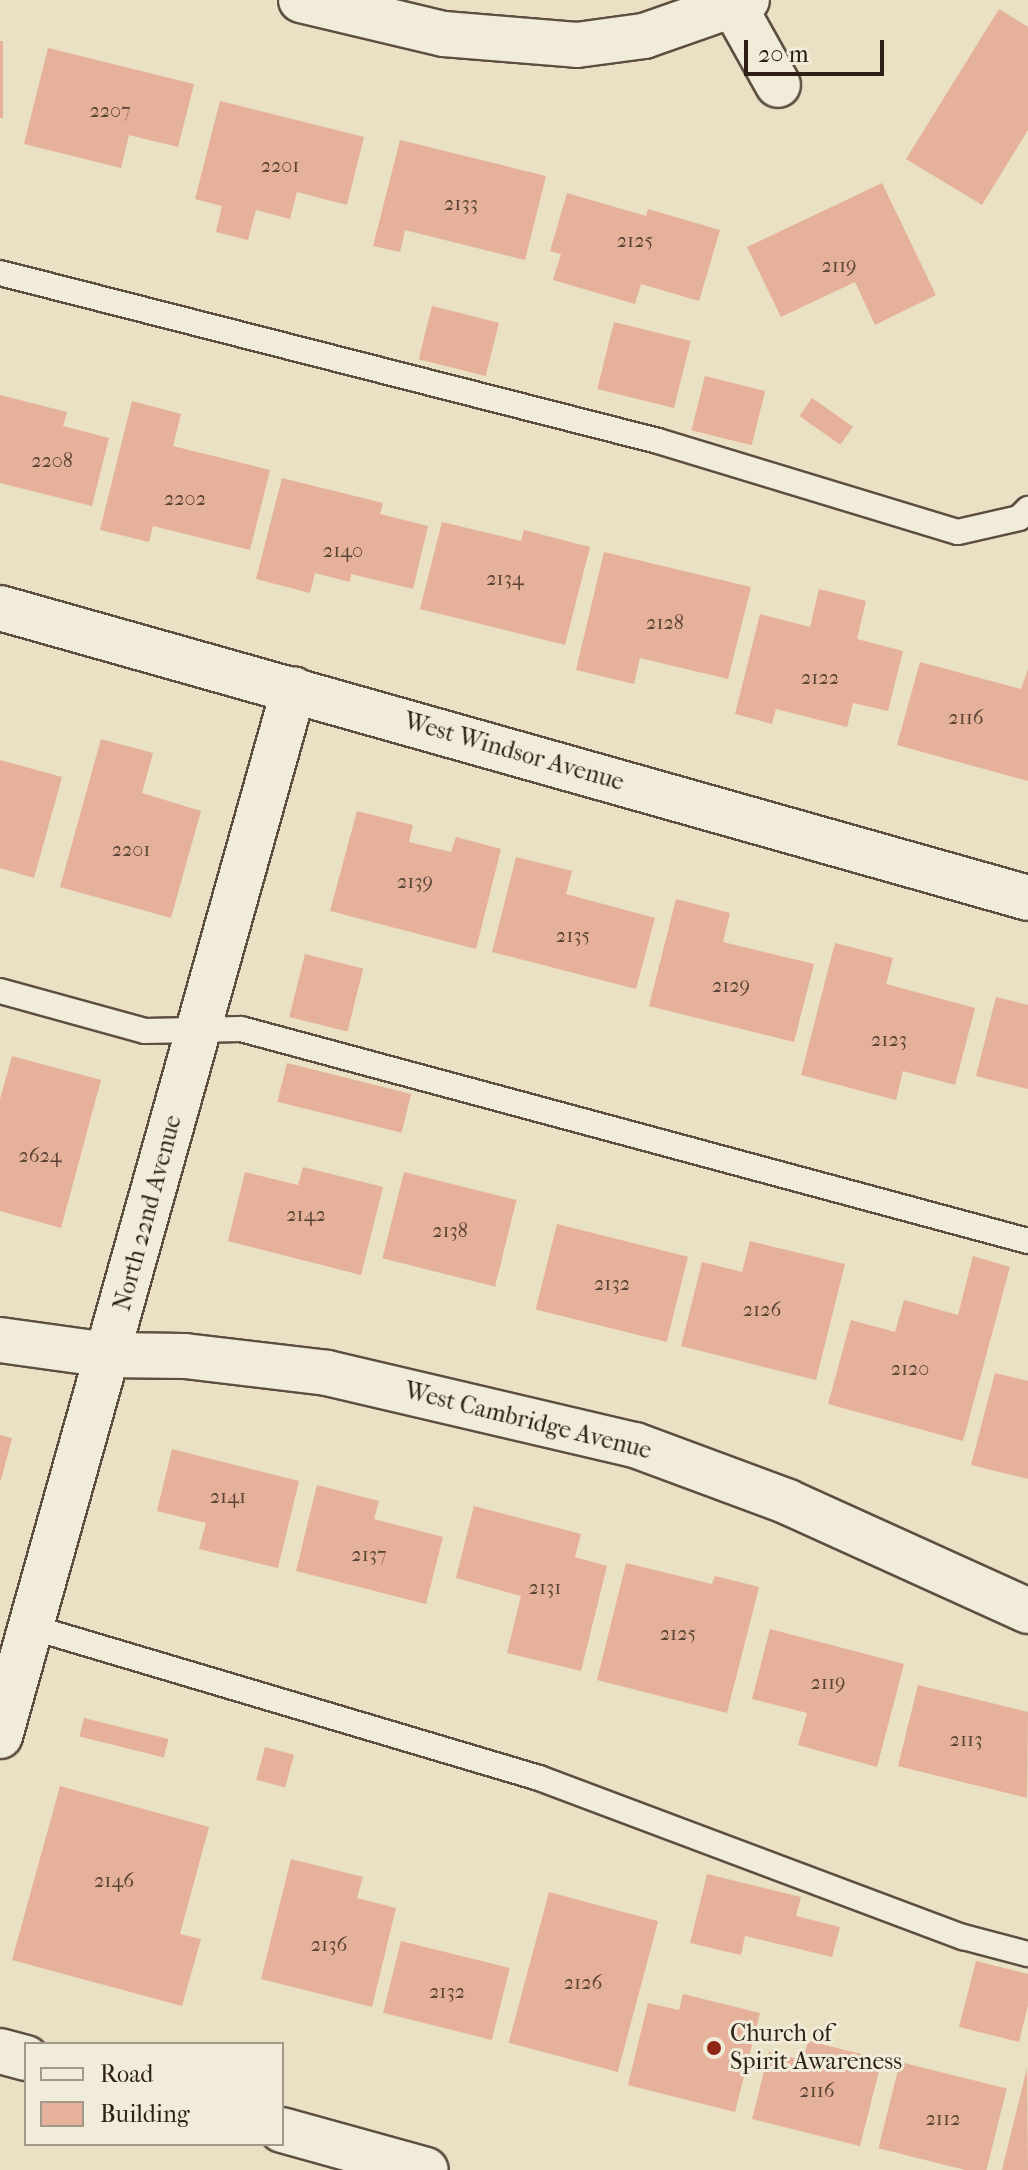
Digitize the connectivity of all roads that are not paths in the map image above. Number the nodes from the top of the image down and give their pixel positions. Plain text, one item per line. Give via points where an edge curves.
1 (301, 0) edge
2 (741, 4) edge
3 (778, 85) dead end
4 (0, 273) edge
5 (1028, 509) edge
6 (0, 608) edge
7 (294, 689) junction
8 (1028, 898) edge
9 (0, 991) edge
10 (198, 1030) junction
11 (1028, 1241) edge
12 (0, 1340) edge
13 (108, 1355) junction
14 (1028, 1611) edge
15 (31, 1627) junction
16 (3, 1713) edge
17 (1028, 1954) edge
18 (0, 2051) edge
19 (24, 2057) edge
20 (284, 2131) edge
21 (426, 2170) edge

1 - 2 street via 444,34 577,45 644,36
2 - 3 street
4 - 5 lane via 658,441 958,532 1019,518
6 - 7 street, West Windsor Avenue
7 - 8 street, West Windsor Avenue
7 - 10 street, North 22nd Avenue
9 - 10 lane via 145,1031
10 - 11 lane via 241,1029
10 - 13 street, North 22nd Avenue
12 - 13 street, West Cambridge Avenue
13 - 14 street, West Cambridge Avenue via 185,1356 327,1373 635,1445 788,1502
13 - 15 street, North 22nd Avenue
15 - 16 street, North 22nd Avenue
15 - 17 lane via 539,1778 963,1937
18 - 19 street
20 - 21 street

